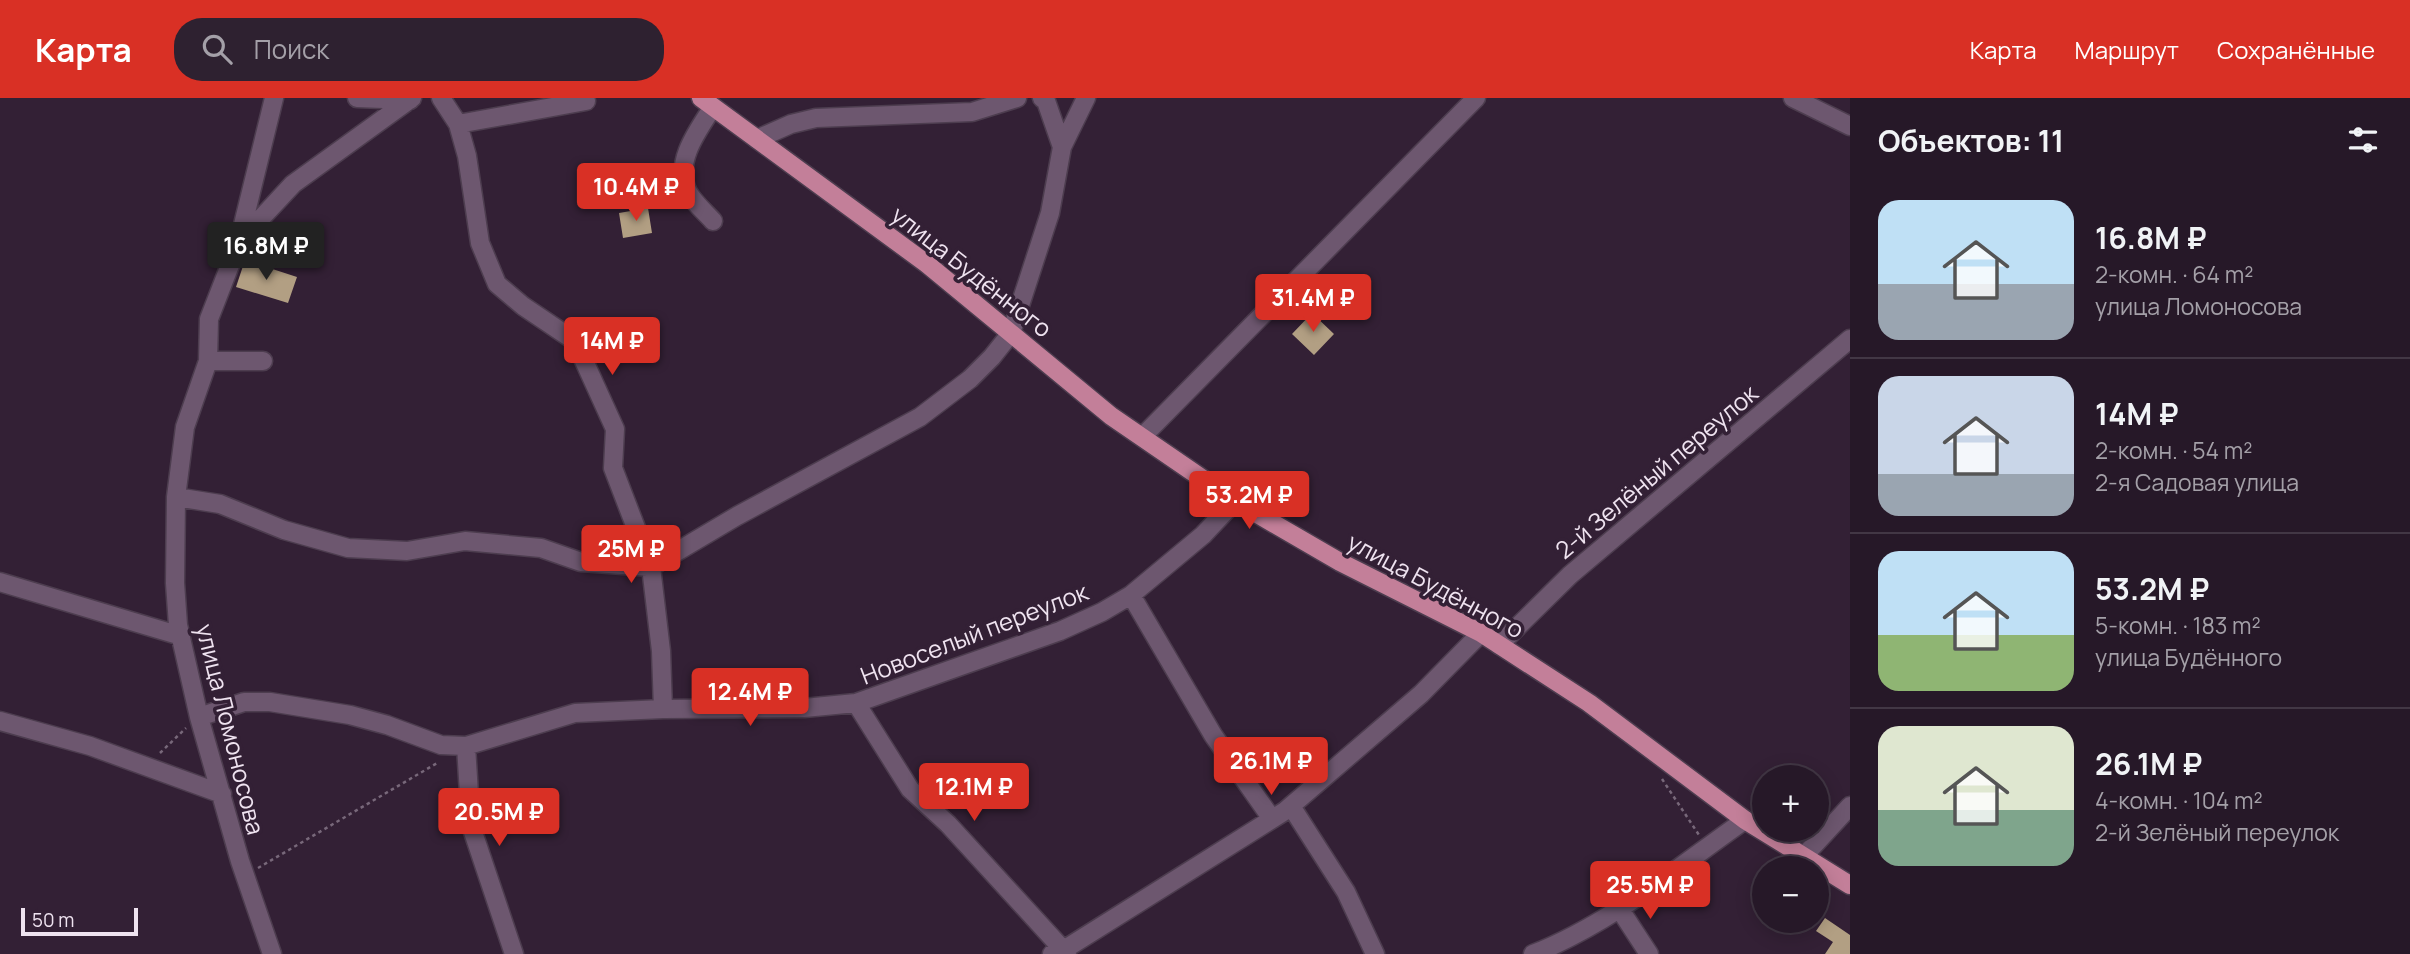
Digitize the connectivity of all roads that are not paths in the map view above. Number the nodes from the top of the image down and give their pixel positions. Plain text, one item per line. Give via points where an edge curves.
1 (274, 98) edge
2 (357, 98) edge
3 (441, 98) edge
4 (1017, 98) edge
5 (1476, 98) edge
6 (1793, 98) edge
7 (411, 99) edge
8 (1048, 99) edge
9 (1081, 99) edge
10 (586, 101) dead end
11 (707, 102) edge
12 (458, 124) junction
13 (1850, 127) edge
14 (757, 139) junction
15 (1062, 147) junction
16 (713, 221) dead end
17 (239, 242) junction
18 (1012, 333) junction
19 (1850, 340) edge
20 (208, 360) junction
21 (263, 360) dead end
22 (1143, 436) junction
23 (176, 497) junction
24 (1235, 501) junction
25 (651, 567) junction
26 (0, 582) edge
27 (1131, 595) junction
28 (1480, 633) junction
29 (181, 636) junction
30 (1499, 645) junction
31 (856, 703) junction
32 (663, 709) junction
33 (199, 717) junction
34 (0, 721) edge
35 (466, 746) junction
36 (222, 794) junction
37 (1291, 806) junction
38 (1850, 806) edge
39 (1272, 819) junction
40 (1745, 820) junction
41 (1804, 856) joint
42 (1829, 872) edge
43 (1850, 885) edge
44 (1619, 908) junction
45 (1062, 952) edge
46 (272, 954) edge
47 (514, 954) edge
48 (1375, 954) edge
49 (1533, 954) edge
50 (1649, 954) edge

1 - 17 street
2 - 7 street
3 - 12 street
4 - 14 street via 972,112 816,118
5 - 22 street
6 - 13 street
7 - 17 street, улица Ломоносова via 293,184
8 - 15 street
9 - 15 street
10 - 12 street
11 - 14 main road, улица Будённого
11 - 16 street via 685,164 688,192
12 - 25 street via 480,243 497,284 575,341 615,429 613,468
14 - 18 main road, улица Будённого
15 - 18 street via 1049,213
17 - 20 street, улица Ломоносова via 209,319
18 - 22 main road, улица Будённого via 1111,416
18 - 25 street via 970,379 920,417
19 - 30 street, 2-й Зелёный переулок via 1570,575
20 - 21 street
20 - 23 street, улица Ломоносова via 185,427
22 - 24 main road, улица Будённого
23 - 25 street via 220,504 284,530 348,548 407,551 465,541 541,548 581,562
23 - 29 street, улица Ломоносова via 175,583
24 - 27 street, Новоселый переулок
24 - 28 main road, улица Будённого via 1340,562
25 - 32 street
26 - 29 street
27 - 31 street, Новоселый переулок via 1060,631
27 - 39 street via 1213,735
28 - 30 main road, улица Будённого
28 - 37 street via 1421,694
29 - 33 street, улица Ломоносова
30 - 40 main road, улица Будённого via 1589,703
31 - 32 street, Новоселый переулок
31 - 45 street via 910,789 948,824
32 - 35 street, Новоселый переулок via 575,713
33 - 35 street, Новоселый переулок via 244,702 270,702 350,715 441,745
33 - 36 street, улица Ломоносова
34 - 36 street
35 - 47 street via 471,826
36 - 46 street, улица Ломоносова
37 - 39 street
37 - 48 street via 1346,892
38 - 41 street
39 - 45 street
40 - 41 main road, улица Будённого
40 - 44 street
42 - 43 main road, улица Будённого
44 - 49 street
44 - 50 street

